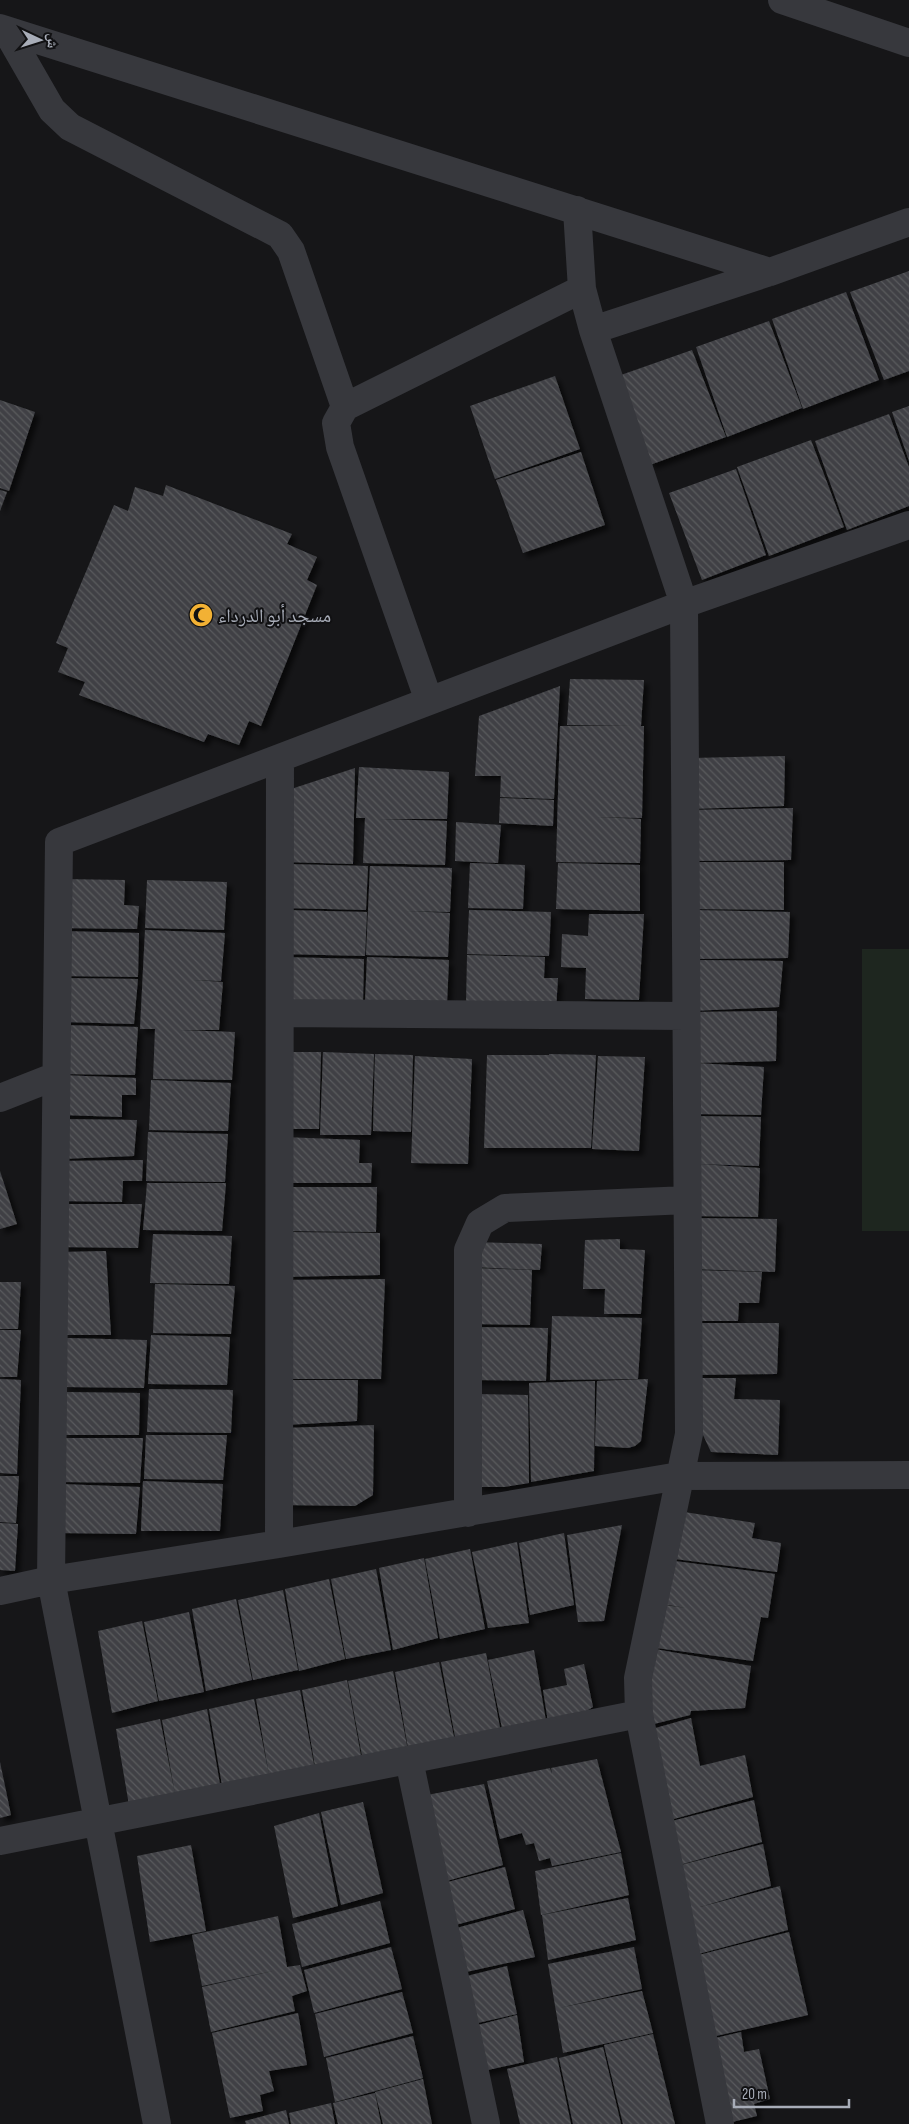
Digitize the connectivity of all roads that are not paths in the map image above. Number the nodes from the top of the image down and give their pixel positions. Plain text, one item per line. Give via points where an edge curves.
1 (782, 0) edge
2 (3, 29) edge
3 (909, 44) edge
4 (576, 210) junction
5 (909, 222) edge
6 (770, 272) junction
7 (582, 289) junction
8 (593, 330) junction
9 (345, 407) junction
10 (909, 525) edge
11 (684, 604) junction
12 (430, 701) junction
13 (280, 758) junction
14 (280, 1013) junction
15 (686, 1016) junction
16 (56, 1076) junction
17 (0, 1098) edge
18 (688, 1200) junction
19 (909, 1475) edge
20 (679, 1476) junction
21 (468, 1513) junction
22 (279, 1544) junction
23 (51, 1580) junction
24 (0, 1591) edge
25 (639, 1714) junction
26 (409, 1760) junction
27 (98, 1822) junction
28 (0, 1841) edge
29 (157, 2124) edge
30 (486, 2124) edge
31 (720, 2124) edge

1 - 3 street
2 - 4 street
2 - 9 street via 52,110 70,127 280,235 291,251
4 - 6 street
4 - 7 street
5 - 6 street
6 - 8 street
7 - 8 street
7 - 9 street
8 - 11 street
9 - 12 street via 336,423 340,447
10 - 11 street
11 - 12 street
11 - 15 street
12 - 13 street
13 - 14 street
13 - 16 street via 58,842
14 - 15 street
14 - 22 street
15 - 18 street
16 - 17 street
16 - 23 street
18 - 20 street via 689,1434
18 - 21 street via 505,1208 480,1223 468,1250
19 - 20 street
20 - 21 street
20 - 25 street via 638,1678
21 - 22 street
22 - 23 street
23 - 24 street
23 - 27 street
25 - 26 street
25 - 31 street
26 - 27 street
26 - 30 street
27 - 28 street
27 - 29 street

